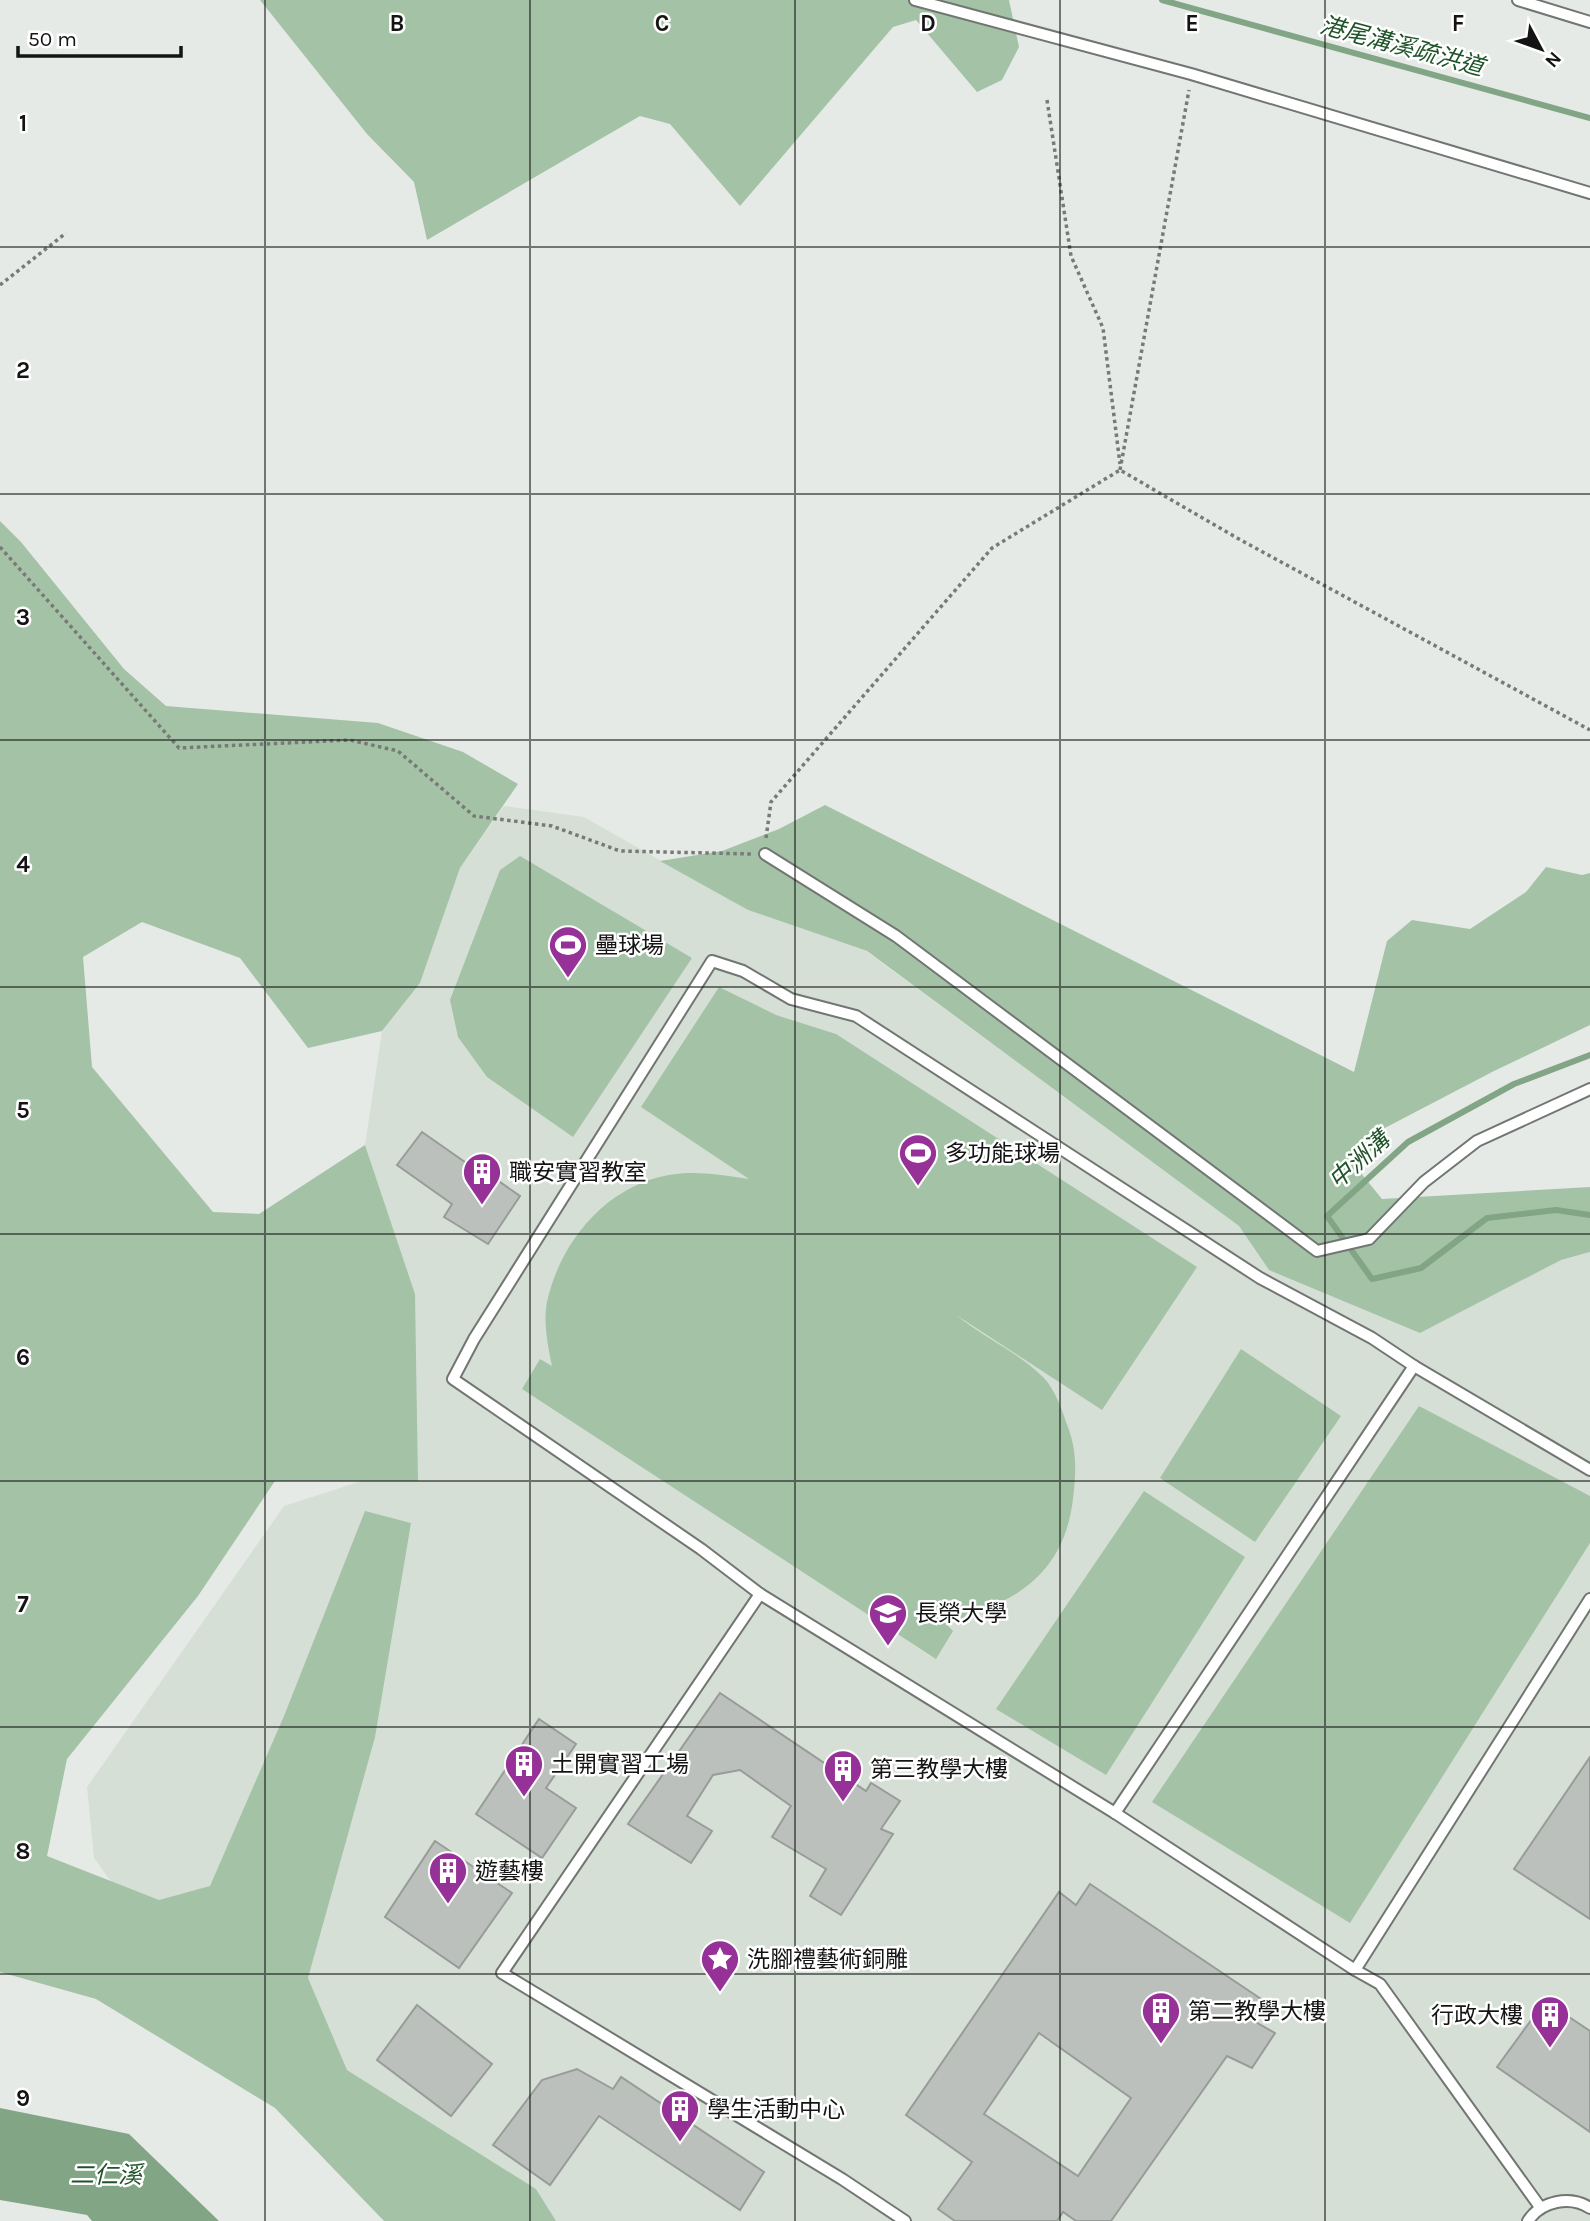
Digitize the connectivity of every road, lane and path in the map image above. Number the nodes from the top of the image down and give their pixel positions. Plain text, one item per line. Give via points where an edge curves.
1 (915, 0) edge
2 (1518, 0) edge
3 (1590, 22) edge
4 (1191, 74) junction
5 (1047, 100) dead end
6 (1590, 193) edge
7 (66, 233) dead end
8 (0, 285) edge
9 (1120, 470) junction
10 (0, 547) edge
11 (1590, 730) edge
12 (765, 854) junction
13 (1590, 1089) edge
14 (1414, 1366) junction
15 (1590, 1470) edge
16 (760, 1594) junction
17 (1590, 1599) edge
18 (1115, 1813) junction
19 (1355, 1970) junction
20 (1540, 2207) junction
21 (1590, 2208) edge
22 (905, 2221) edge
23 (1528, 2221) edge

1 - 4 lane
2 - 3 lane
4 - 6 lane
4 - 9 path
5 - 9 path via 1071,256 1103,328
7 - 8 path
9 - 11 path
9 - 12 path via 992,548 771,803
10 - 12 path via 179,748 350,740 398,751 474,816 552,827 620,851
12 - 13 lane via 896,936 1317,1251 1369,1239 1424,1182 1477,1141
14 - 15 lane
14 - 16 lane via 1260,1278 856,1016 791,999 743,971 712,961 453,1379
14 - 18 lane
16 - 18 lane
16 - 22 lane via 502,1973
17 - 19 lane
18 - 19 lane
19 - 20 lane via 1380,1984
20 - 21 lane via 1565,2201
20 - 23 lane

